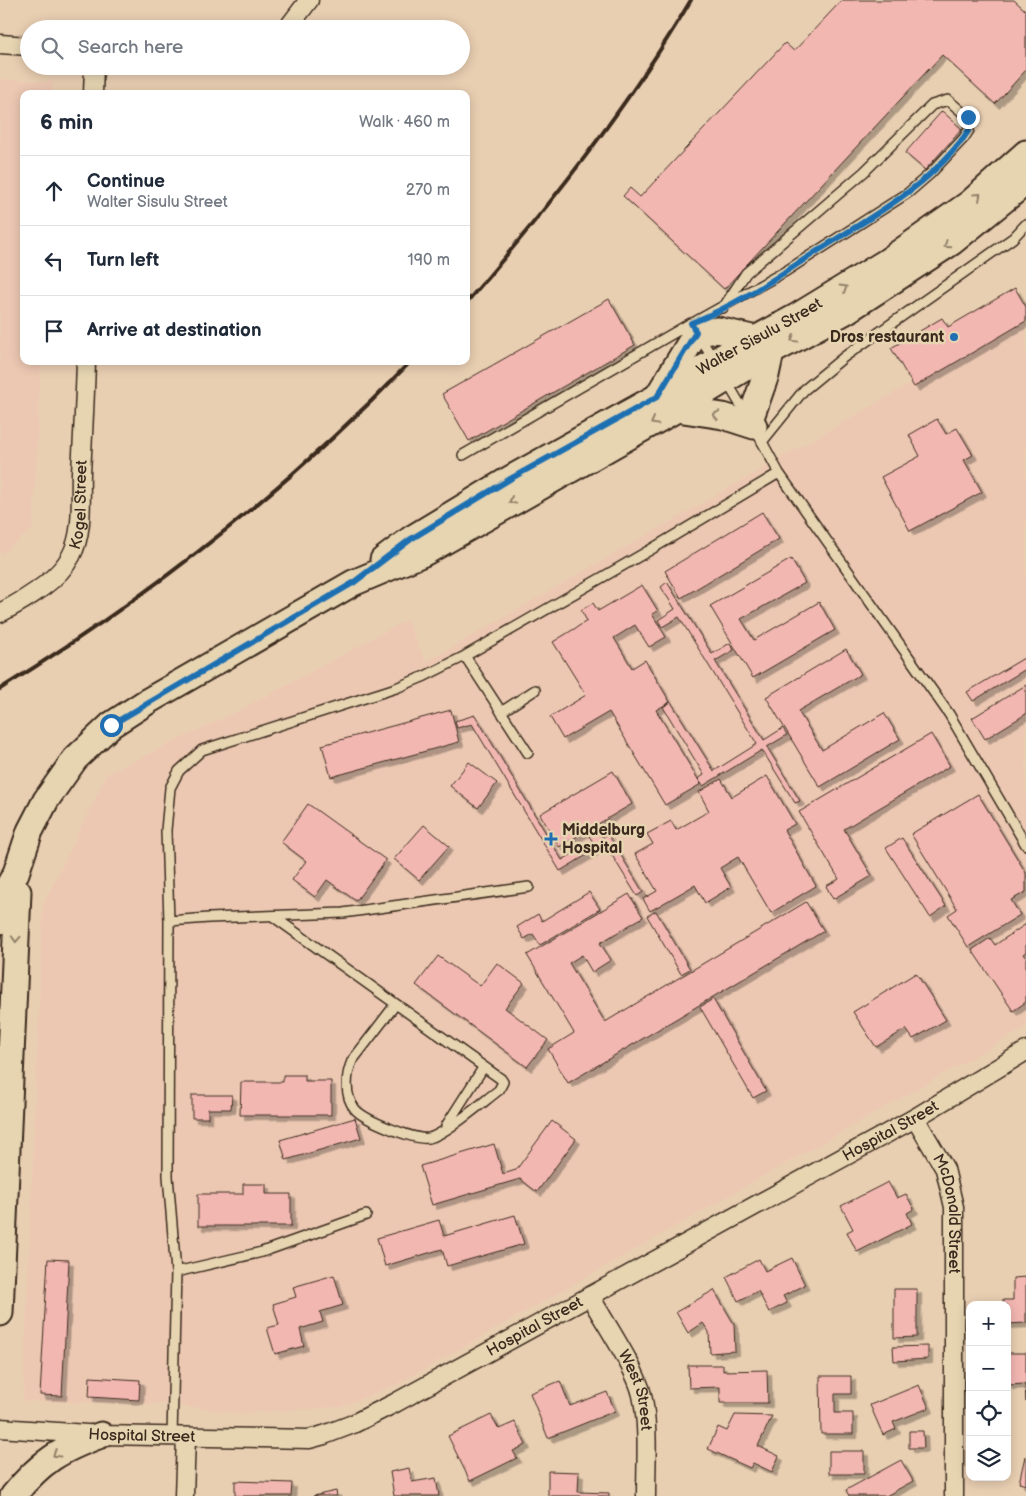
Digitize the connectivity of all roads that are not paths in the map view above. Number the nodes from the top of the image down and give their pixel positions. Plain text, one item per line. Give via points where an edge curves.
1 (309, 0) edge
2 (294, 20) edge
3 (0, 44) edge
4 (20, 45) edge
5 (94, 75) edge
6 (93, 90) edge
7 (1026, 153) edge
8 (1026, 182) edge
9 (1026, 224) edge
10 (723, 308) junction
11 (694, 328) junction
12 (763, 346) junction
13 (86, 365) edge
14 (720, 371) junction
15 (667, 403) junction
16 (755, 430) junction
17 (463, 455) dead end
18 (779, 474) junction
19 (0, 613) edge
20 (465, 656) junction
21 (535, 690) dead end
22 (501, 712) junction
23 (528, 754) dead end
24 (1026, 845) edge
25 (16, 873) junction
26 (529, 887) dead end
27 (274, 916) junction
28 (0, 921) edge
29 (169, 921) junction
30 (395, 1005) junction
31 (1026, 1051) edge
32 (483, 1068) junction
33 (915, 1118) junction
34 (443, 1131) junction
35 (366, 1215) dead end
36 (176, 1272) junction
37 (590, 1296) junction
38 (0, 1313) edge
39 (0, 1428) edge
40 (101, 1435) junction
41 (179, 1437) junction
42 (13, 1496) edge
43 (184, 1496) edge
44 (646, 1496) edge
45 (954, 1496) edge

1 - 2 street
3 - 4 street
5 - 6 street
12 -> 7 main road, Walter Sisulu Street via 970,203
8 -> 12 main road, Walter Sisulu Street via 952,242 846,311
9 - 16 lane via 1012,238 900,315
10 - 10 lane via 746,273 864,172 932,105 948,100 968,117 969,130 964,138 908,193
10 - 11 lane
11 - 12 main road via 718,330
11 - 14 lane
11 - 15 main road
11 - 17 lane
12 - 14 main road, Walter Sisulu Street
12 - 16 main road via 766,375
13 - 19 street, Kogel Street via 76,545 70,558 54,576
14 - 15 main road, Walter Sisulu Street
14 - 16 lane
16 -> 15 main road via 723,416
15 - 25 main road, Walter Sisulu Street via 424,553 353,583 111,725 60,777 30,831
16 - 18 lane
18 - 20 lane
18 - 24 lane via 949,714
20 - 22 lane
20 - 29 lane via 396,688 223,742 202,750 190,759 170,788 166,830
21 - 22 lane
22 - 23 lane
25 - 28 main road via 4,894
25 -> 38 main road via 18,894
26 - 27 lane via 369,910
27 - 29 lane
27 - 30 lane
29 - 36 lane via 168,1176
30 - 32 lane
30 - 34 lane via 350,1067 347,1085 352,1104 365,1116 418,1138 428,1138
31 - 33 street, Hospital Street
32 - 34 lane
32 - 34 lane via 501,1079 502,1086
33 - 37 street, Hospital Street
33 - 45 street, McDonald Street via 945,1168 954,1208
35 - 36 lane via 255,1254
36 - 41 lane
37 - 41 street, Hospital Street via 395,1403 324,1435 309,1438
37 - 44 street, West Street via 642,1394
39 - 40 street, Hospital Street
40 - 41 street, Hospital Street
40 -> 42 main road via 49,1459
41 - 43 street

